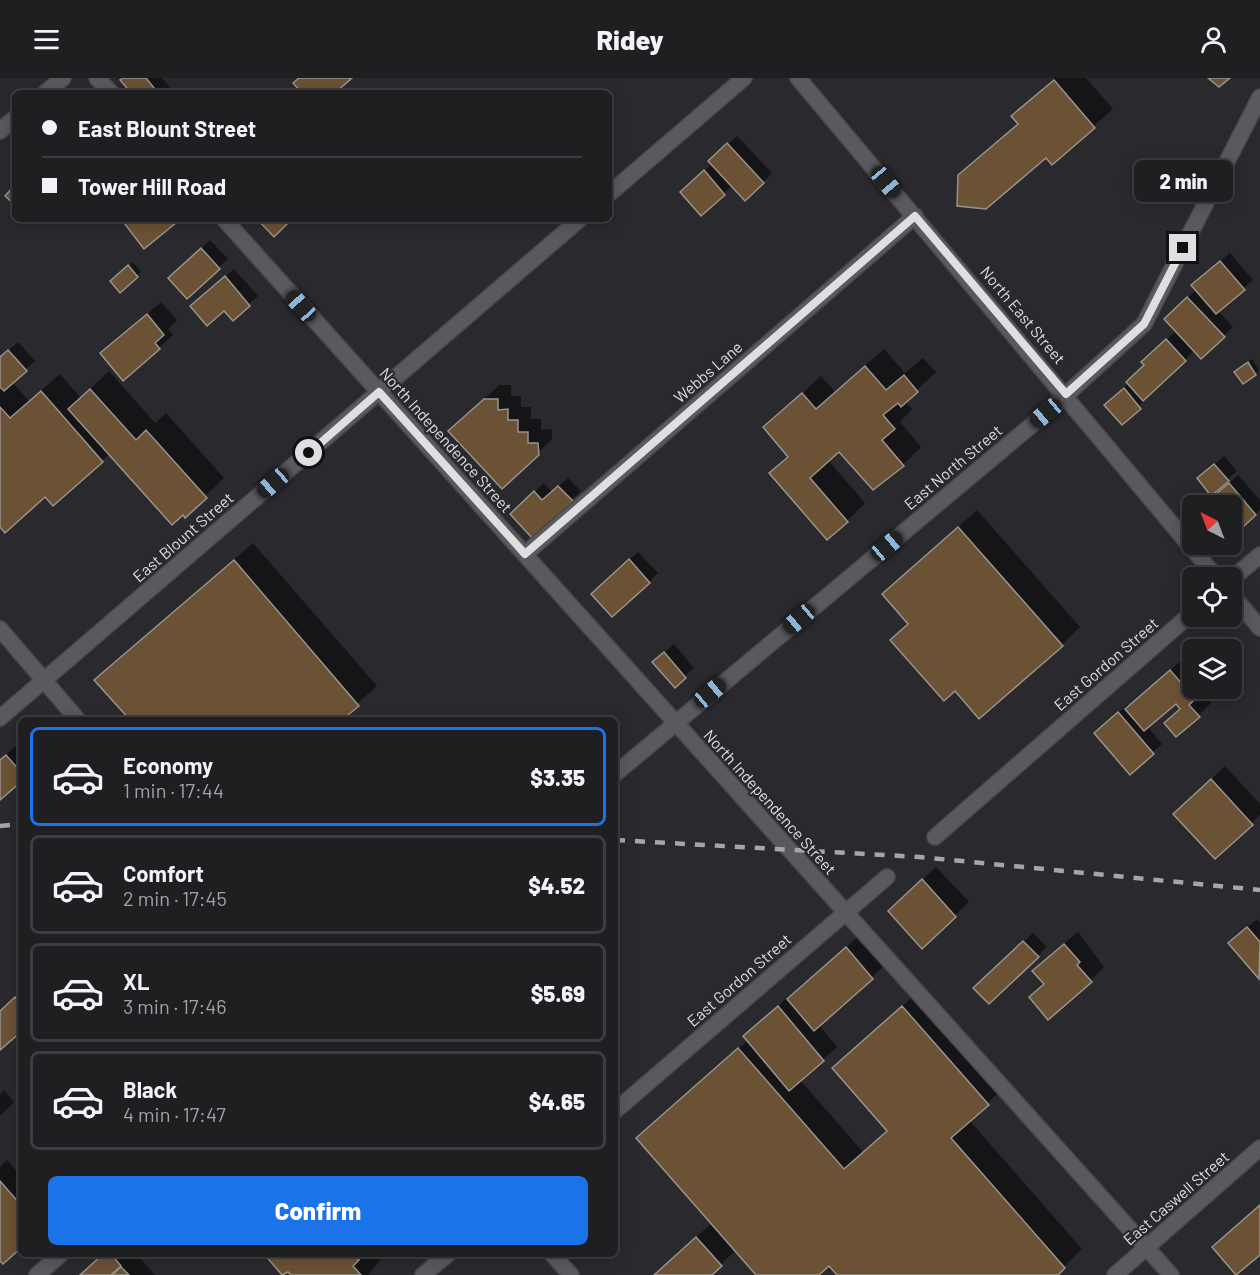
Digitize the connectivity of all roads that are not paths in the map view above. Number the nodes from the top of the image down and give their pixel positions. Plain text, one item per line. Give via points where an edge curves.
1 (63, 78) edge
2 (97, 78) edge
3 (744, 78) edge
4 (798, 78) edge
5 (49, 90) edge
6 (108, 90) edge
7 (1260, 97) edge
8 (12, 121) edge
9 (0, 131) edge
10 (612, 191) edge
11 (915, 216) junction
12 (227, 222) edge
13 (577, 222) edge
14 (379, 392) junction
15 (1066, 394) junction
16 (525, 554) junction
17 (1260, 555) edge
18 (1208, 567) edge
19 (1242, 570) edge
20 (1242, 607) edge
21 (1182, 622) edge
22 (1260, 628) edge
23 (0, 629) edge
24 (45, 680) junction
25 (76, 717) edge
26 (0, 718) edge
27 (675, 722) junction
28 (618, 771) edge
29 (935, 837) dead end
30 (887, 877) dead end
31 (846, 912) junction
32 (618, 1108) edge
33 (1260, 1148) edge
34 (1146, 1248) junction
35 (58, 1257) edge
36 (444, 1257) edge
37 (555, 1257) edge
38 (37, 1275) edge
39 (423, 1275) edge
40 (571, 1275) edge
41 (1115, 1275) edge
42 (1171, 1275) edge

1 - 5 street
2 - 6 street
3 - 10 street
4 - 11 street, North East Street
7 - 15 street, East North Street via 1144,324
8 - 9 street
11 - 15 street, North East Street
11 - 16 street, Webbs Lane
12 - 14 street, North Independence Street
13 - 14 street, East Blount Street
14 - 16 street, North Independence Street
14 - 24 street, East Blount Street
15 - 18 street, North East Street
15 - 27 street, East North Street
16 - 27 street, North Independence Street
17 - 19 street
20 - 22 street
21 - 29 street, East Gordon Street
23 - 24 street
24 - 25 street
24 - 26 street, East Blount Street
27 - 28 street, East North Street
27 - 31 street, North Independence Street
30 - 31 street, East Gordon Street
31 - 32 street, East Gordon Street
31 - 34 street, North Independence Street
33 - 34 street, East Caswell Street
34 - 41 street, East Caswell Street
34 - 42 street, North Independence Street
35 - 38 street
36 - 39 street
37 - 40 street

